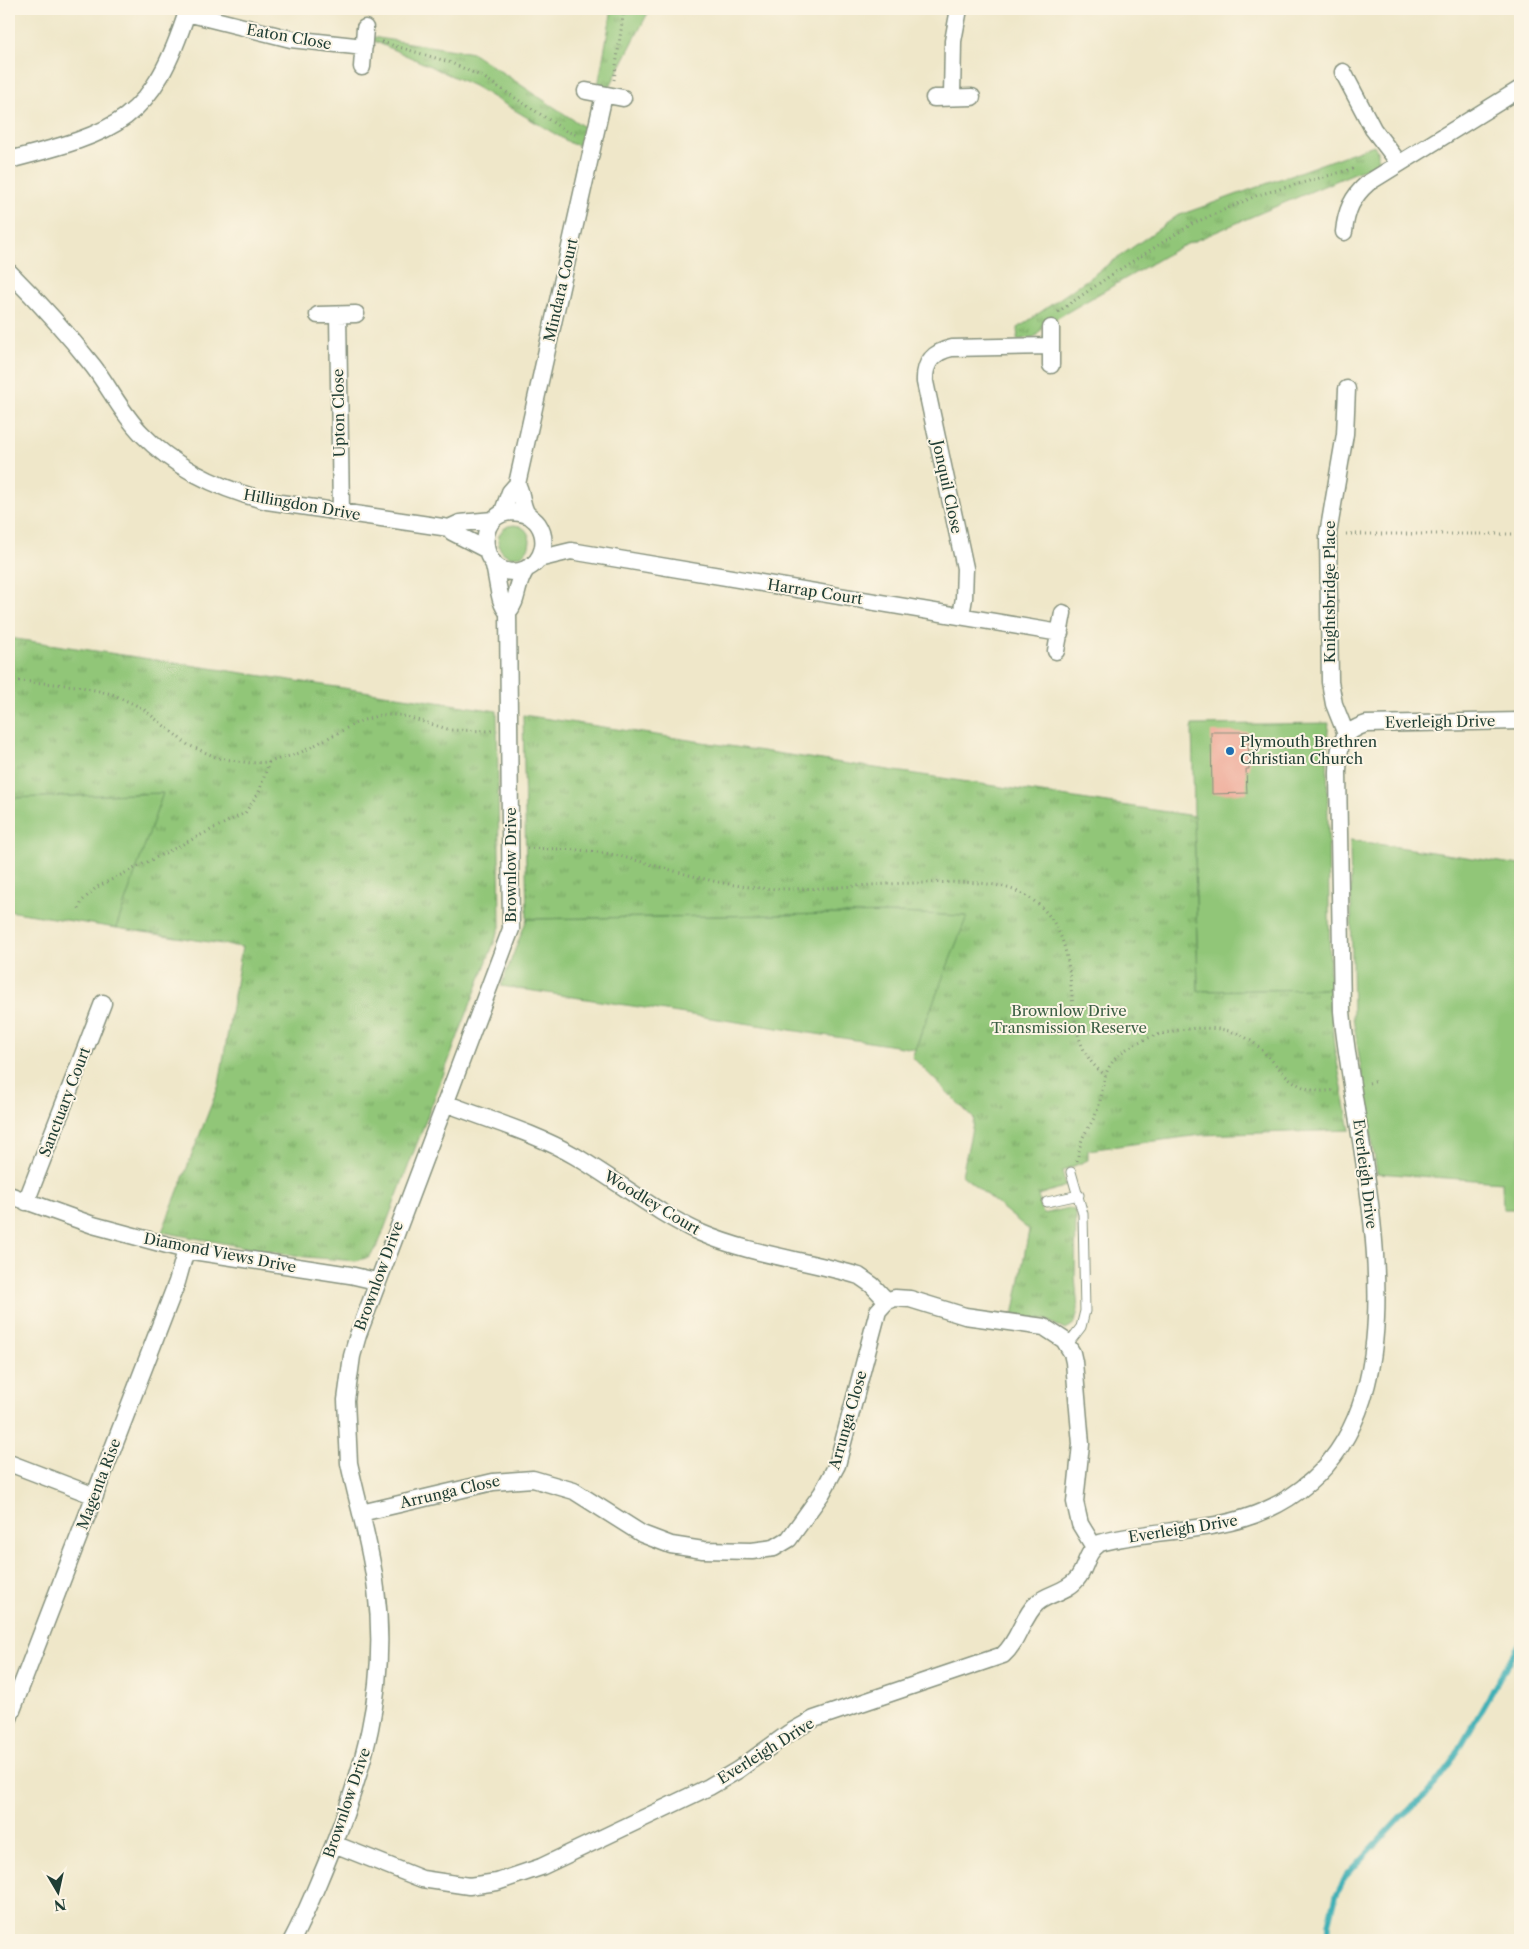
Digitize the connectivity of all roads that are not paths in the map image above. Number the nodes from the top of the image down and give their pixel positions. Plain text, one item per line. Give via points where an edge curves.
1 (959, 9) edge
2 (187, 11) edge
3 (362, 67) dead end
4 (1342, 72) dead end
5 (1520, 89) edge
6 (586, 91) dead end
7 (952, 97) junction
8 (972, 97) dead end
9 (934, 98) dead end
10 (9, 160) edge
11 (1399, 163) junction
12 (1344, 232) dead end
13 (9, 272) edge
14 (356, 314) dead end
15 (318, 315) dead end
16 (338, 315) junction
17 (1051, 328) dead end
18 (1051, 346) junction
19 (1051, 365) dead end
20 (1347, 389) dead end
21 (517, 484) junction
22 (341, 512) junction
23 (527, 515) junction
24 (497, 517) junction
25 (448, 528) junction
26 (541, 529) junction
27 (570, 551) junction
28 (489, 556) junction
29 (532, 564) junction
30 (508, 612) junction
31 (1063, 613) dead end
32 (961, 616) junction
33 (1060, 632) junction
34 (1056, 651) dead end
35 (1520, 721) edge
36 (1346, 734) junction
37 (103, 1003) dead end
38 (446, 1103) junction
39 (1071, 1172) road end
40 (9, 1195) edge
41 (1079, 1196) junction
42 (26, 1202) junction
43 (1047, 1202) dead end
44 (186, 1250) junction
45 (376, 1281) junction
46 (887, 1301) junction
47 (1068, 1344) junction
48 (9, 1463) edge
49 (95, 1496) junction
50 (361, 1513) junction
51 (1094, 1547) junction
52 (9, 1718) edge
53 (334, 1844) junction
54 (292, 1940) edge

1 - 7 street via 953,41
2 - 3 street, Eaton Close via 291,40 365,37
2 - 10 street via 166,69 133,112 81,140
4 - 11 street via 1373,129
5 - 11 street
6 - 21 street, Mindara Court via 614,97 595,140
7 - 8 street
7 - 9 street
11 - 12 street via 1358,192 1347,210
13 - 22 street, Hillingdon Drive via 70,337 141,433 174,460 213,484 238,494
14 - 16 street
15 - 16 street
16 - 22 street, Upton Close
17 - 18 street
18 - 19 street
18 - 32 street, Jonquil Close via 952,348 924,354 925,382 964,568
20 - 36 street, Knightsbridge Place via 1346,434 1328,534 1330,682 1334,704
21 - 23 street
21 - 24 street, Mindara Court
22 - 25 street, Hillingdon Drive
23 - 24 street via 519,512
23 - 26 street
24 - 25 street, Hillingdon Drive
24 - 28 street via 485,534
25 - 28 street, Hillingdon Drive
26 - 27 street, Harrap Court
26 - 29 street via 544,539
27 - 29 street, Harrap Court
27 - 32 street, Harrap Court
28 - 29 street via 509,571
28 - 30 street, Brownlow Drive via 498,575 500,604
29 - 30 street, Brownlow Drive via 518,580 514,603
30 - 38 street, Brownlow Drive via 512,916 508,940
31 - 33 street
32 - 33 street, Harrap Court
33 - 34 street
35 - 36 street, Everleigh Drive via 1378,723 1355,728
36 - 51 street, Everleigh Drive via 1341,742 1338,773 1340,978 1343,1029 1368,1185 1375,1309 1368,1385 1363,1404 1347,1437 1315,1477 1266,1510 1222,1524 1115,1540
37 - 42 street, Sanctuary Court
38 - 45 street, Brownlow Drive
38 - 46 street, Woodley Court via 573,1155 702,1234 859,1276
39 - 41 lane
40 - 42 street, Diamond Views Drive
41 - 43 lane
41 - 47 lane via 1084,1226 1085,1311 1081,1327
42 - 44 street, Diamond Views Drive via 93,1225
44 - 45 street, Diamond Views Drive
44 - 49 street, Magenta Rise via 178,1282
45 - 50 street, Brownlow Drive via 352,1356 346,1400 349,1463
46 - 47 street via 910,1299 965,1316 1044,1327
46 - 50 street, Arrunga Close via 878,1311 844,1448 834,1472 789,1538 774,1548 703,1550 670,1544 642,1534 574,1491 533,1479 492,1482
47 - 51 street via 1074,1362 1081,1444 1075,1502 1080,1524
48 - 49 street
49 - 52 street, Magenta Rise
50 - 53 street, Brownlow Drive via 376,1590 378,1672 372,1725 363,1764
51 - 53 street, Everleigh Drive via 1072,1584 1034,1606 1003,1655 814,1719 724,1779 526,1873 484,1885 436,1882 407,1874
53 - 54 street, Brownlow Drive

